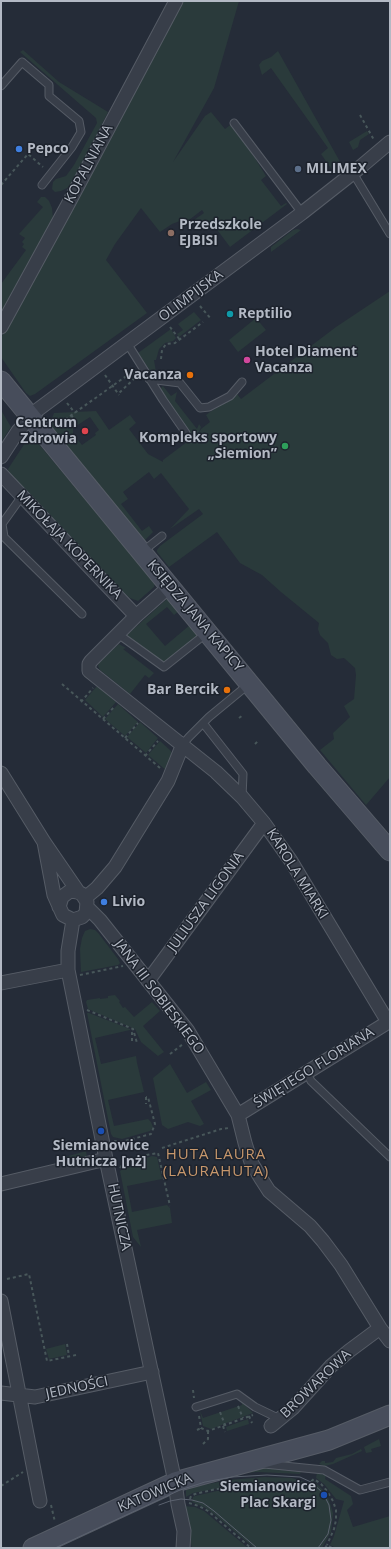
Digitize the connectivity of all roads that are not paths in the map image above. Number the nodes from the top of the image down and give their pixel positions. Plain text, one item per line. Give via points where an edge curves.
1 (176, 1) edge
2 (1, 86) edge
3 (234, 123) dead end
4 (390, 142) edge
5 (353, 173) junction
6 (42, 185) dead end
7 (302, 213) junction
8 (390, 234) edge
9 (1, 327) edge
10 (127, 343) junction
11 (149, 379) junction
12 (1, 381) edge
13 (242, 382) dead end
14 (30, 417) junction
15 (186, 433) dead end
16 (1, 457) edge
17 (1, 474) edge
18 (22, 496) junction
19 (2, 534) edge
20 (162, 536) dead end
21 (142, 552) junction
22 (170, 586) junction
23 (82, 614) dead end
24 (136, 616) junction
25 (208, 632) junction
26 (118, 634) junction
27 (250, 683) junction
28 (203, 723) junction
29 (183, 744) junction
30 (1, 773) edge
31 (242, 797) junction
32 (264, 823) junction
33 (44, 842) junction
34 (390, 851) edge
35 (84, 899) junction
36 (65, 914) junction
37 (74, 973) junction
38 (148, 981) junction
39 (1, 983) edge
40 (389, 1021) edge
41 (307, 1073) junction
42 (238, 1115) junction
43 (390, 1157) edge
44 (106, 1159) junction
45 (1, 1184) edge
46 (1, 1301) edge
47 (380, 1328) junction
48 (390, 1341) edge
49 (390, 1349) edge
50 (152, 1372) junction
51 (1, 1393) edge
52 (18, 1396) junction
53 (196, 1407) road end
54 (390, 1415) edge
55 (276, 1423) joint
56 (390, 1429) edge
57 (329, 1440) junction
58 (244, 1462) junction
59 (175, 1482) junction
60 (390, 1482) edge
61 (45, 1500) road end
62 (33, 1548) edge
63 (182, 1548) edge

1 - 9 street, KOPALNIANA
2 - 6 lane via 22,62 48,85 49,96 79,121 81,132
3 - 7 lane
4 - 5 street, OLIMPIJSKA
5 - 7 street, OLIMPIJSKA
5 - 8 lane
7 - 10 street, OLIMPIJSKA
10 - 11 lane
10 - 14 street, OLIMPIJSKA
11 - 13 lane via 180,383 200,408 209,407 230,396
11 - 15 lane
12 - 14 street, KSIĘDZA JANA KAPICY
14 - 16 street, OLIMPIJSKA
14 - 21 street, KSIĘDZA JANA KAPICY
17 - 18 street, MIKOŁAJA KOPERNIKA
18 - 19 lane via 2,524
18 - 24 street, MIKOŁAJA KOPERNIKA
19 - 23 lane
20 - 21 lane
21 - 22 street, KSIĘDZA JANA KAPICY
22 - 24 street
22 - 25 street, KSIĘDZA JANA KAPICY
24 - 26 street
25 - 26 lane via 164,667
25 - 27 street, KSIĘDZA JANA KAPICY
26 - 29 street via 91,661 89,671
27 - 28 lane
27 - 34 street, KSIĘDZA JANA KAPICY
28 - 29 lane
28 - 31 lane via 243,774
29 - 31 street, KAROLA MIARKI
29 - 35 street via 168,781 115,867
30 - 33 street, JANA III SOBIESKIEGO
31 - 32 street, KAROLA MIARKI
32 - 38 street, JULIUSZA LIGONIA
32 - 40 street, KAROLA MIARKI via 291,861
33 - 35 street, JANA III SOBIESKIEGO
33 - 36 street, JANA III SOBIESKIEGO via 54,895
35 - 36 street via 82,917
35 - 36 street via 70,891 66,894 60,902
35 - 38 street, JANA III SOBIESKIEGO
36 - 37 street, HUTNICZA via 64,944
37 - 39 street
37 - 44 street, HUTNICZA
38 - 42 street, JANA III SOBIESKIEGO via 192,1038
40 - 41 street, ŚWIĘTEGO FLORIANA
41 - 42 street, ŚWIĘTEGO FLORIANA
41 - 43 lane via 311,1081
42 - 47 street, JANA III SOBIESKIEGO via 251,1162 269,1191 310,1226 323,1241
44 - 45 street
44 - 50 street, HUTNICZA
46 - 52 street
47 - 48 street, JANA III SOBIESKIEGO
47 - 49 street, JANA III SOBIESKIEGO
47 - 55 street, BROWAROWA via 331,1366
50 - 52 street, JEDNOŚCI via 35,1397
50 - 59 street, HUTNICZA
51 - 52 street, JEDNOŚCI
52 - 61 street via 32,1466
53 - 55 lane via 237,1394
54 - 57 street, KATOWICKA
56 - 57 street, KATOWICKA
57 - 58 street, KATOWICKA
58 - 59 street, KATOWICKA
58 - 60 lane via 326,1471 360,1490
59 - 62 street, KATOWICKA
59 - 63 street, HUTNICZA via 183,1504

